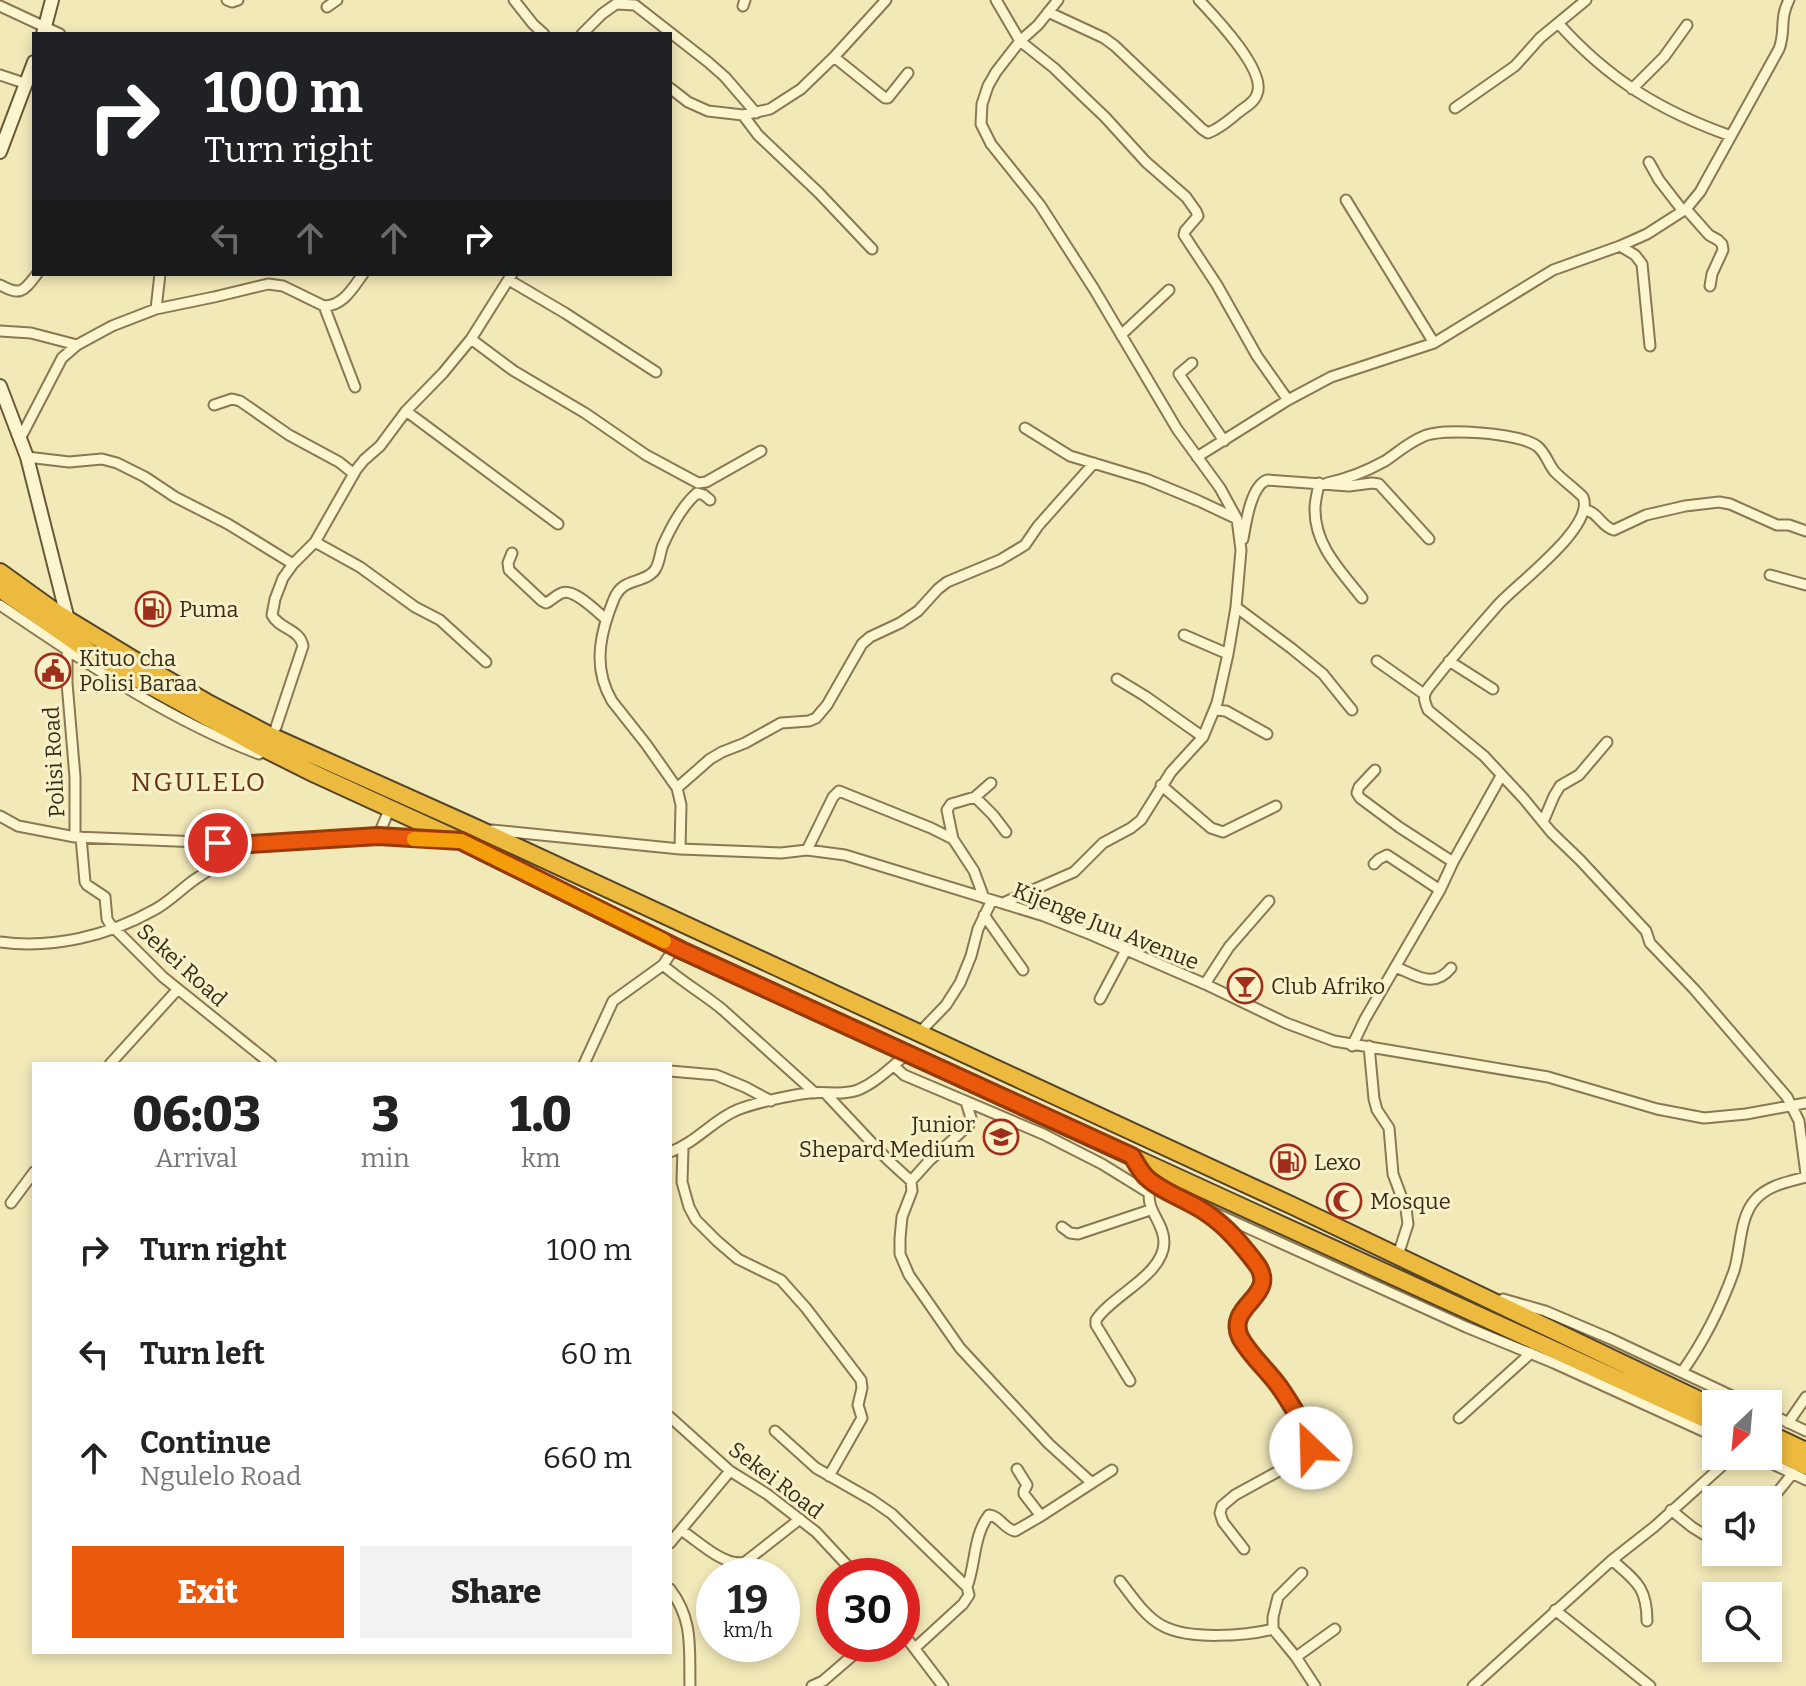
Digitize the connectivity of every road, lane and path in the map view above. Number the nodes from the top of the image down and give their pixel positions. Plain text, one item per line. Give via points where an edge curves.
1 (52, 0) edge
2 (227, 0) edge
3 (238, 0) edge
4 (337, 0) edge
5 (514, 0) edge
6 (886, 0) edge
7 (996, 0) edge
8 (1058, 0) edge
9 (1199, 0) edge
10 (1586, 0) edge
11 (1789, 0) edge
12 (0, 6) edge
13 (327, 7) dead end
14 (1048, 12) junction
15 (1558, 23) junction
16 (1687, 25) dead end
17 (44, 30) edge
18 (542, 32) edge
19 (584, 32) edge
20 (670, 32) edge
21 (672, 34) edge
22 (1020, 41) junction
23 (834, 57) junction
24 (32, 68) edge
25 (908, 73) dead end
26 (0, 75) edge
27 (27, 84) junction
28 (672, 89) edge
29 (1632, 89) junction
30 (1455, 108) dead end
31 (756, 113) junction
32 (743, 115) junction
33 (1731, 136) junction
34 (1, 149) edge
35 (1649, 162) dead end
36 (1346, 200) dead end
37 (1684, 210) junction
38 (1620, 246) junction
39 (872, 249) dead end
40 (36, 276) edge
41 (160, 276) edge
42 (361, 276) edge
43 (511, 277) edge
44 (0, 285) edge
45 (1710, 286) dead end
46 (1169, 290) dead end
47 (324, 306) junction
48 (156, 309) junction
49 (0, 331) edge
50 (1121, 335) junction
51 (471, 339) junction
52 (1434, 343) junction
53 (77, 345) junction
54 (1650, 346) dead end
55 (1192, 363) dead end
56 (656, 372) dead end
57 (0, 386) edge
58 (355, 387) dead end
59 (1288, 400) junction
60 (214, 405) dead end
61 (406, 411) junction
62 (0, 421) edge
63 (14, 423) junction
64 (1025, 428) dead end
65 (21, 437) junction
66 (1224, 441) junction
67 (761, 451) dead end
68 (27, 457) junction
69 (1197, 457) junction
70 (1094, 463) junction
71 (354, 474) junction
72 (1323, 483) junction
73 (710, 500) dead end
74 (1584, 510) junction
75 (1237, 519) junction
76 (558, 524) dead end
77 (1806, 531) edge
78 (1429, 539) dead end
79 (315, 542) junction
80 (1241, 550) junction
81 (512, 553) dead end
82 (293, 564) junction
83 (0, 572) edge
84 (1770, 575) dead end
85 (1806, 585) edge
86 (0, 589) edge
87 (1362, 598) dead end
88 (0, 605) edge
89 (1236, 607) junction
90 (606, 619) junction
91 (68, 620) junction
92 (1184, 635) dead end
93 (67, 644) junction
94 (1228, 654) junction
95 (1377, 661) dead end
96 (1449, 661) junction
97 (486, 662) dead end
98 (1117, 679) dead end
99 (1493, 689) dead end
100 (1424, 694) junction
101 (1215, 710) junction
102 (1352, 710) dead end
103 (276, 727) dead end
104 (1267, 734) dead end
105 (1203, 737) junction
106 (1607, 742) dead end
107 (1375, 770) dead end
108 (1501, 776) junction
109 (991, 783) dead end
110 (1161, 785) junction
111 (677, 788) junction
112 (975, 797) junction
113 (1276, 806) dead end
114 (390, 808) junction
115 (0, 816) edge
116 (1543, 822) junction
117 (476, 828) junction
118 (1006, 832) dead end
119 (378, 836) junction
120 (78, 837) junction
121 (953, 839) junction
122 (461, 841) junction
123 (251, 844) junction
124 (680, 849) junction
125 (807, 850) junction
126 (1453, 862) junction
127 (1374, 864) dead end
128 (1440, 890) junction
129 (993, 901) junction
130 (1269, 901) dead end
131 (637, 902) junction
132 (984, 915) junction
133 (626, 922) junction
134 (115, 929) junction
135 (694, 929) junction
136 (0, 942) edge
137 (678, 948) junction
138 (1126, 950) junction
139 (663, 965) junction
140 (1396, 967) junction
141 (1451, 968) dead end
142 (1023, 970) dead end
143 (1205, 984) junction
144 (178, 989) junction
145 (1100, 999) dead end
146 (919, 1033) junction
147 (1352, 1046) junction
148 (1369, 1046) junction
149 (907, 1054) junction
150 (112, 1062) edge
151 (269, 1062) edge
152 (586, 1062) edge
153 (894, 1066) junction
154 (672, 1071) edge
155 (820, 1093) junction
156 (771, 1101) junction
157 (966, 1102) junction
158 (1806, 1103) edge
159 (1793, 1106) junction
160 (683, 1147) junction
161 (672, 1151) edge
162 (1132, 1156) junction
163 (32, 1175) edge
164 (1806, 1176) edge
165 (911, 1181) junction
166 (1154, 1183) junction
167 (1149, 1193) junction
168 (1184, 1199) junction
169 (11, 1203) dead end
170 (1150, 1210) junction
171 (1062, 1227) dead end
172 (1398, 1255) junction
173 (1472, 1291) junction
174 (1531, 1353) junction
175 (1682, 1372) junction
176 (1130, 1381) dead end
177 (1720, 1390) edge
178 (1806, 1397) edge
179 (1702, 1401) edge
180 (1459, 1418) dead end
181 (1702, 1418) edge
182 (672, 1419) edge
183 (1782, 1420) edge
184 (1788, 1423) junction
185 (775, 1431) dead end
186 (1702, 1431) edge
187 (1806, 1431) edge
188 (1782, 1440) edge
189 (1806, 1451) edge
190 (1782, 1458) edge
191 (1017, 1469) dead end
192 (1112, 1470) dead end
193 (1717, 1470) edge
194 (1800, 1470) edge
195 (730, 1471) junction
196 (829, 1476) junction
197 (1806, 1480) edge
198 (1092, 1483) junction
199 (1782, 1489) edge
200 (1671, 1510) junction
201 (1041, 1516) junction
202 (800, 1519) junction
203 (681, 1530) junction
204 (1702, 1533) edge
205 (672, 1541) edge
206 (1244, 1549) dead end
207 (841, 1558) edge
208 (1612, 1560) junction
209 (1302, 1573) dead end
210 (1120, 1581) dead end
211 (967, 1587) junction
212 (672, 1592) edge
213 (1555, 1610) junction
214 (1647, 1621) dead end
215 (1273, 1629) junction
216 (1335, 1629) dead end
217 (920, 1643) edge
218 (920, 1655) edge
219 (1296, 1657) junction
220 (845, 1662) edge
221 (690, 1686) edge
222 (812, 1686) edge
223 (943, 1686) edge
224 (1315, 1686) edge
225 (1473, 1686) edge
226 (1650, 1686) edge

1 - 17 street
2 - 3 street
4 - 13 street
5 - 18 street
6 - 23 street
7 - 22 street
8 - 14 street
9 - 14 street via 1231,34 1258,85 1252,101 1208,133 1115,46
10 - 15 street
11 - 33 street via 1779,49
12 - 17 street
14 - 22 street
15 - 29 street
15 - 30 street via 1515,66
16 - 29 street
19 - 20 street via 616,4 626,3
21 - 31 street via 725,77
22 - 50 street via 988,86 981,124 1040,205
22 - 59 street via 1186,197 1198,216 1184,235
23 - 25 street via 885,98
23 - 31 street via 801,89
24 - 27 street
26 - 27 street
27 - 34 street
28 - 32 street via 708,111
29 - 33 street via 1696,124
31 - 32 street
32 - 39 street
33 - 37 street
35 - 37 street
36 - 52 street
37 - 38 street
37 - 45 street via 1722,244
38 - 52 street via 1553,270
38 - 54 street via 1642,264
40 - 44 street via 19,292
41 - 48 street
42 - 47 street via 340,301
43 - 51 street
43 - 56 street
46 - 50 street
47 - 48 street via 268,284
47 - 58 street
48 - 53 street
49 - 53 street
50 - 69 street
51 - 61 street
51 - 67 street via 646,455 698,483
52 - 59 street via 1331,377
53 - 65 street via 57,366
55 - 66 street via 1179,374
57 - 63 street
59 - 66 street
60 - 71 street via 240,401
61 - 71 street
61 - 76 street
62 - 63 street
63 - 65 street
64 - 70 street via 1070,456
65 - 68 street
66 - 69 street
68 - 82 street via 117,463
68 - 91 street
69 - 75 street
70 - 75 street
70 - 111 street via 1025,545 947,582 918,611 862,644 816,718 781,723 722,752
71 - 79 street
72 - 74 street via 1357,474 1425,435 1492,434 1536,445 1583,497
72 - 78 street via 1382,485
72 - 80 street via 1262,482 1247,515
72 - 87 street via 1314,507 1320,539
73 - 90 street via 697,493 688,501 652,574 621,588
74 - 77 street via 1614,530 1646,515 1719,502
74 - 96 street via 1557,551 1504,598
75 - 80 street
79 - 82 street
79 - 97 street via 440,620
80 - 89 street
81 - 90 street via 509,570 542,601 568,591
82 - 103 street via 272,615 299,636 303,646
83 - 91 highway
84 - 85 street
86 - 93 highway
88 - 93 street
89 - 94 street
89 - 102 street via 1323,674
90 - 111 street via 599,650 605,689
91 - 117 highway via 260,730
92 - 94 street
93 - 114 highway via 261,747
93 - 120 street, Polisi Road
94 - 101 street
95 - 100 street
96 - 99 street
96 - 100 street
98 - 105 street
100 - 108 street via 1428,710
101 - 104 street
101 - 105 street
105 - 110 street
106 - 116 street via 1579,775 1560,786
107 - 126 street via 1359,787 1360,798
108 - 116 street
108 - 126 street
109 - 112 street
110 - 113 street via 1211,828 1223,832
110 - 129 street via 1141,820 1103,843 1074,872
111 - 124 street
112 - 118 street
112 - 121 street via 948,806
114 - 119 street
114 - 122 highway
115 - 120 street via 18,826
116 - 159 street via 1646,931 1650,943
117 - 124 street, Kijenge Juu Avenue
117 - 131 highway
119 - 122 street
119 - 123 street
120 - 123 street
120 - 134 street, Sekei Road via 85,882 105,897 107,919
121 - 125 street via 839,791
121 - 129 street
122 - 133 highway
123 - 134 street via 155,909
124 - 125 street, Kijenge Juu Avenue
125 - 129 street, Kijenge Juu Avenue via 856,858
126 - 128 street
127 - 128 street via 1387,855
128 - 140 street
129 - 132 street
129 - 138 street, Kijenge Juu Avenue
130 - 143 street
131 - 133 highway
131 - 135 highway
132 - 142 street
132 - 146 street via 960,983
133 - 137 highway
134 - 136 street via 56,943
134 - 144 street, Sekei Road
135 - 137 highway
135 - 146 highway
137 - 139 street
137 - 149 highway
138 - 143 street, Kijenge Juu Avenue
138 - 145 street
139 - 152 street via 615,999
139 - 155 street
140 - 141 street via 1433,981
140 - 147 street
143 - 147 street, Kijenge Juu Avenue via 1314,1035
144 - 150 street
144 - 151 street, Sekei Road
146 - 172 highway
147 - 148 street, Kijenge Juu Avenue
148 - 159 street, Kijenge Juu Avenue via 1548,1077 1693,1117
148 - 172 street via 1374,1099 1389,1128 1393,1174 1406,1209 1408,1224
149 - 153 street
149 - 162 highway
153 - 155 street via 856,1091
153 - 157 street
154 - 156 street via 716,1075
155 - 156 street
155 - 165 street
156 - 160 street via 734,1111
157 - 165 street via 969,1125
157 - 167 street via 1067,1146
158 - 159 street, Kijenge Juu Avenue
159 - 164 street
160 - 161 street
160 - 196 street via 682,1182 696,1220 738,1259 781,1280 861,1380 862,1418
162 - 166 street
162 - 181 highway
163 - 169 street
164 - 175 street via 1765,1190 1750,1207 1727,1288
165 - 198 street via 900,1238 909,1275 960,1348
166 - 167 street
166 - 168 street
167 - 170 street
168 - 174 street
168 - 206 street via 1226,1228 1263,1274 1261,1287 1237,1322 1239,1334 1279,1386 1312,1443 1306,1456 1222,1506 1223,1522
170 - 171 street via 1078,1234
170 - 176 street via 1163,1233 1161,1255 1096,1320
172 - 173 highway
173 - 175 street via 1545,1311
173 - 179 highway
174 - 180 street
174 - 186 street
175 - 177 street
178 - 184 street
182 - 195 street, Sekei Road
183 - 184 street
184 - 187 street
185 - 196 street
188 - 189 highway
190 - 194 highway
191 - 201 street via 1027,1485 1024,1493
192 - 198 street
193 - 200 street
194 - 197 street
194 - 199 street
195 - 202 street, Sekei Road
195 - 203 street
196 - 211 street via 892,1514
198 - 201 street
200 - 204 street
200 - 208 street
201 - 211 street via 1013,1531 995,1516 987,1517
202 - 203 street via 739,1563 724,1560
202 - 207 street, Sekei Road
203 - 205 street
208 - 213 street
208 - 214 street via 1640,1587
209 - 215 street via 1278,1597
210 - 215 street via 1149,1615 1175,1631 1226,1636
211 - 217 street via 963,1604
212 - 221 street via 687,1620
213 - 225 street
213 - 226 street
215 - 219 street
216 - 219 street
218 - 223 street
219 - 224 street
220 - 222 street

